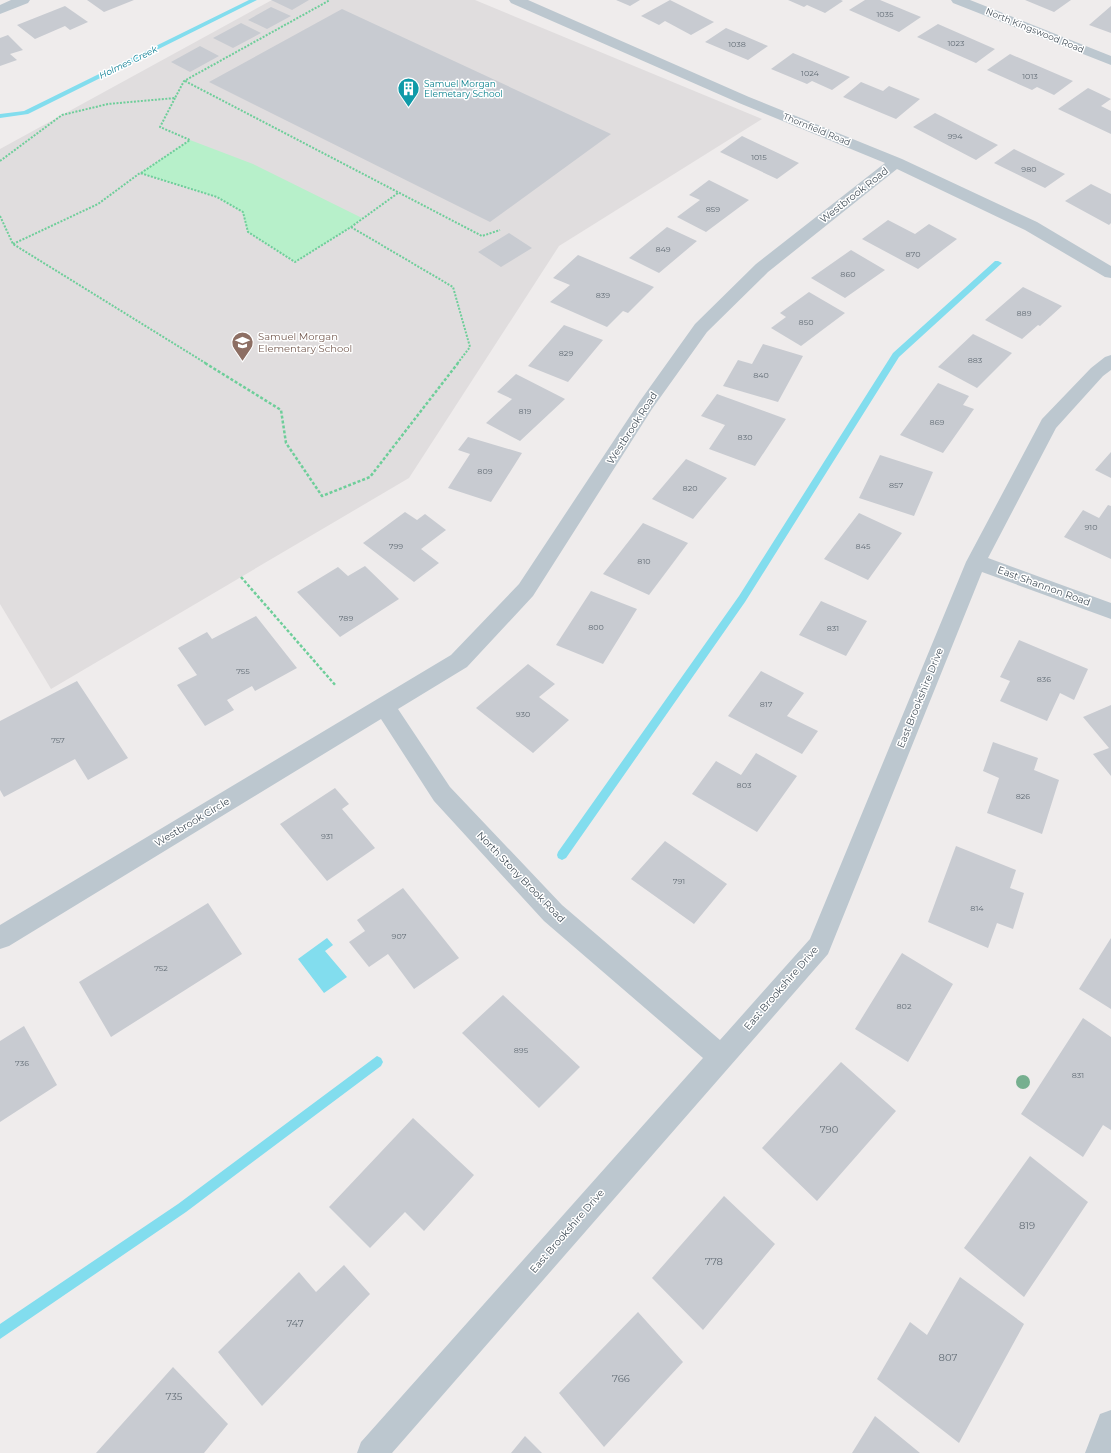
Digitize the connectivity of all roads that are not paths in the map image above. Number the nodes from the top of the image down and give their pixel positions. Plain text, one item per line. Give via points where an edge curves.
1 (23, 0) edge
2 (516, 0) edge
3 (958, 0) edge
4 (0, 10) edge
5 (1111, 61) edge
6 (896, 162) junction
7 (1111, 273) edge
8 (1111, 361) edge
9 (976, 562) junction
10 (1111, 611) edge
11 (384, 706) junction
12 (0, 938) edge
13 (721, 1057) junction
14 (1111, 1425) edge
15 (372, 1453) edge
16 (1100, 1453) edge

1 - 4 street
2 - 6 street, Thornfield Road via 744,100
3 - 5 street, North Kingswood Road
6 - 7 street, Thornfield Road via 1031,226
6 - 11 street, Westbrook Road via 762,268 700,328 646,405 526,590 459,661
8 - 9 street, East Brookshire Drive via 1097,372 1049,424
9 - 10 street, East Shannon Road
9 - 13 street, East Brookshire Drive via 819,946
11 - 12 street, Westbrook Circle
11 - 13 street, North Stony Brook Road via 442,794 553,913
13 - 15 street, East Brookshire Drive
14 - 16 street

